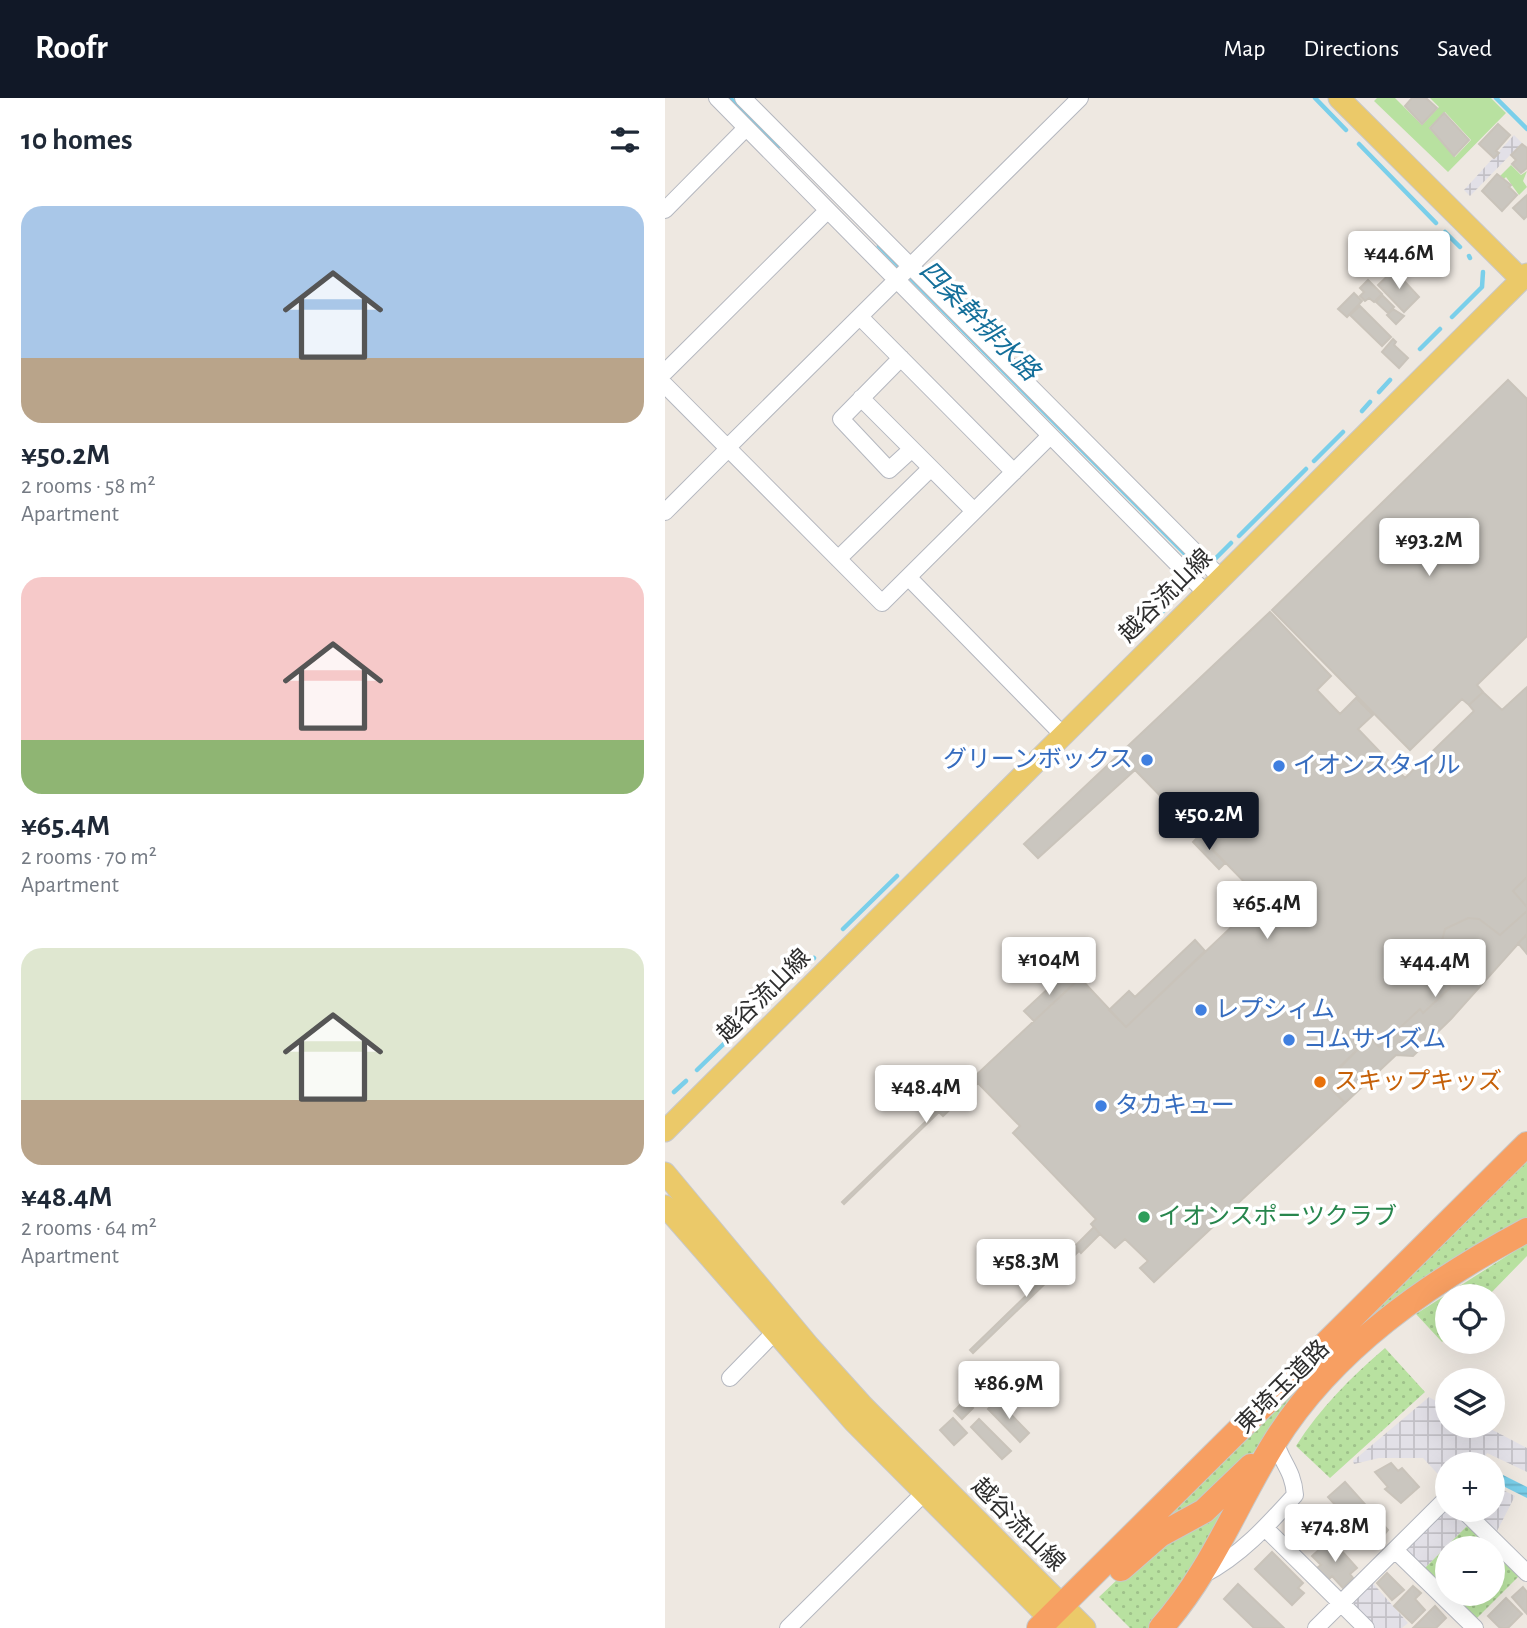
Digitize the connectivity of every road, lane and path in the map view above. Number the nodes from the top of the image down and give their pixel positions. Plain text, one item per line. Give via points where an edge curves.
1 (717, 98) edge
2 (743, 98) edge
3 (1080, 98) edge
4 (1339, 98) edge
5 (745, 129) junction
6 (665, 210) edge
7 (827, 211) junction
8 (904, 274) junction
9 (1525, 279) edge
10 (860, 317) junction
11 (901, 358) junction
12 (665, 372) edge
13 (665, 385) edge
14 (861, 398) junction
15 (1050, 436) junction
16 (728, 448) junction
17 (912, 449) junction
18 (931, 468) junction
19 (1014, 472) junction
20 (974, 511) junction
21 (665, 512) edge
22 (838, 559) junction
23 (909, 578) junction
24 (1221, 578) junction
25 (1206, 593) junction
26 (1063, 735) junction
27 (665, 1130) edge
28 (1527, 1144) edge
29 (665, 1174) edge
30 (665, 1206) edge
31 (1527, 1230) edge
32 (774, 1333) junction
33 (730, 1378) dead end
34 (1275, 1440) junction
35 (923, 1494) junction
36 (1435, 1510) edge
37 (1475, 1522) edge
38 (1265, 1528) junction
39 (1395, 1550) junction
40 (1527, 1573) edge
41 (1203, 1575) junction
42 (1341, 1603) junction
43 (1061, 1620) edge
44 (789, 1628) edge
45 (1161, 1628) edge
46 (1316, 1628) edge
47 (1366, 1628) edge
48 (1475, 1628) edge

1 - 5 street
2 - 8 street
3 - 8 street
4 - 9 main road, 越谷流山線
5 - 6 street
5 - 7 street
7 - 8 street
7 - 12 street
8 - 10 street
8 - 15 street
8 - 24 street
9 - 24 main road, 越谷流山線
10 - 11 street
10 - 16 street
11 - 14 street
11 - 19 street
13 - 16 street
14 - 17 street
14 - 17 street via 841,419 889,470
15 - 19 street
15 - 25 street
16 - 21 street
16 - 22 street
17 - 18 street
18 - 20 street
18 - 22 street
19 - 20 street
20 - 23 street
22 - 23 street via 882,603
23 - 26 street
24 - 25 main road, 越谷流山線
25 - 26 main road, 越谷流山線
26 - 27 main road, 越谷流山線
28 - 43 highway, 東埼玉道路
29 - 43 main road, 越谷流山線 via 809,1346
30 - 32 main road, 越谷流山線
31 - 34 highway, 東埼玉道路 via 1457,1268 1398,1310 1344,1360
32 - 33 street
32 - 35 main road, 越谷流山線
34 - 38 street via 1279,1455 1294,1475 1295,1495
34 - 41 highway, 東埼玉道路
34 - 43 highway via 1216,1501 1139,1551
35 - 43 main road, 越谷流山線
35 - 44 street
36 - 39 street
37 - 40 street
38 - 41 street via 1223,1565
38 - 42 street
39 - 42 street
39 - 48 street
41 - 45 highway, 東埼玉道路
42 - 46 street
42 - 47 street

